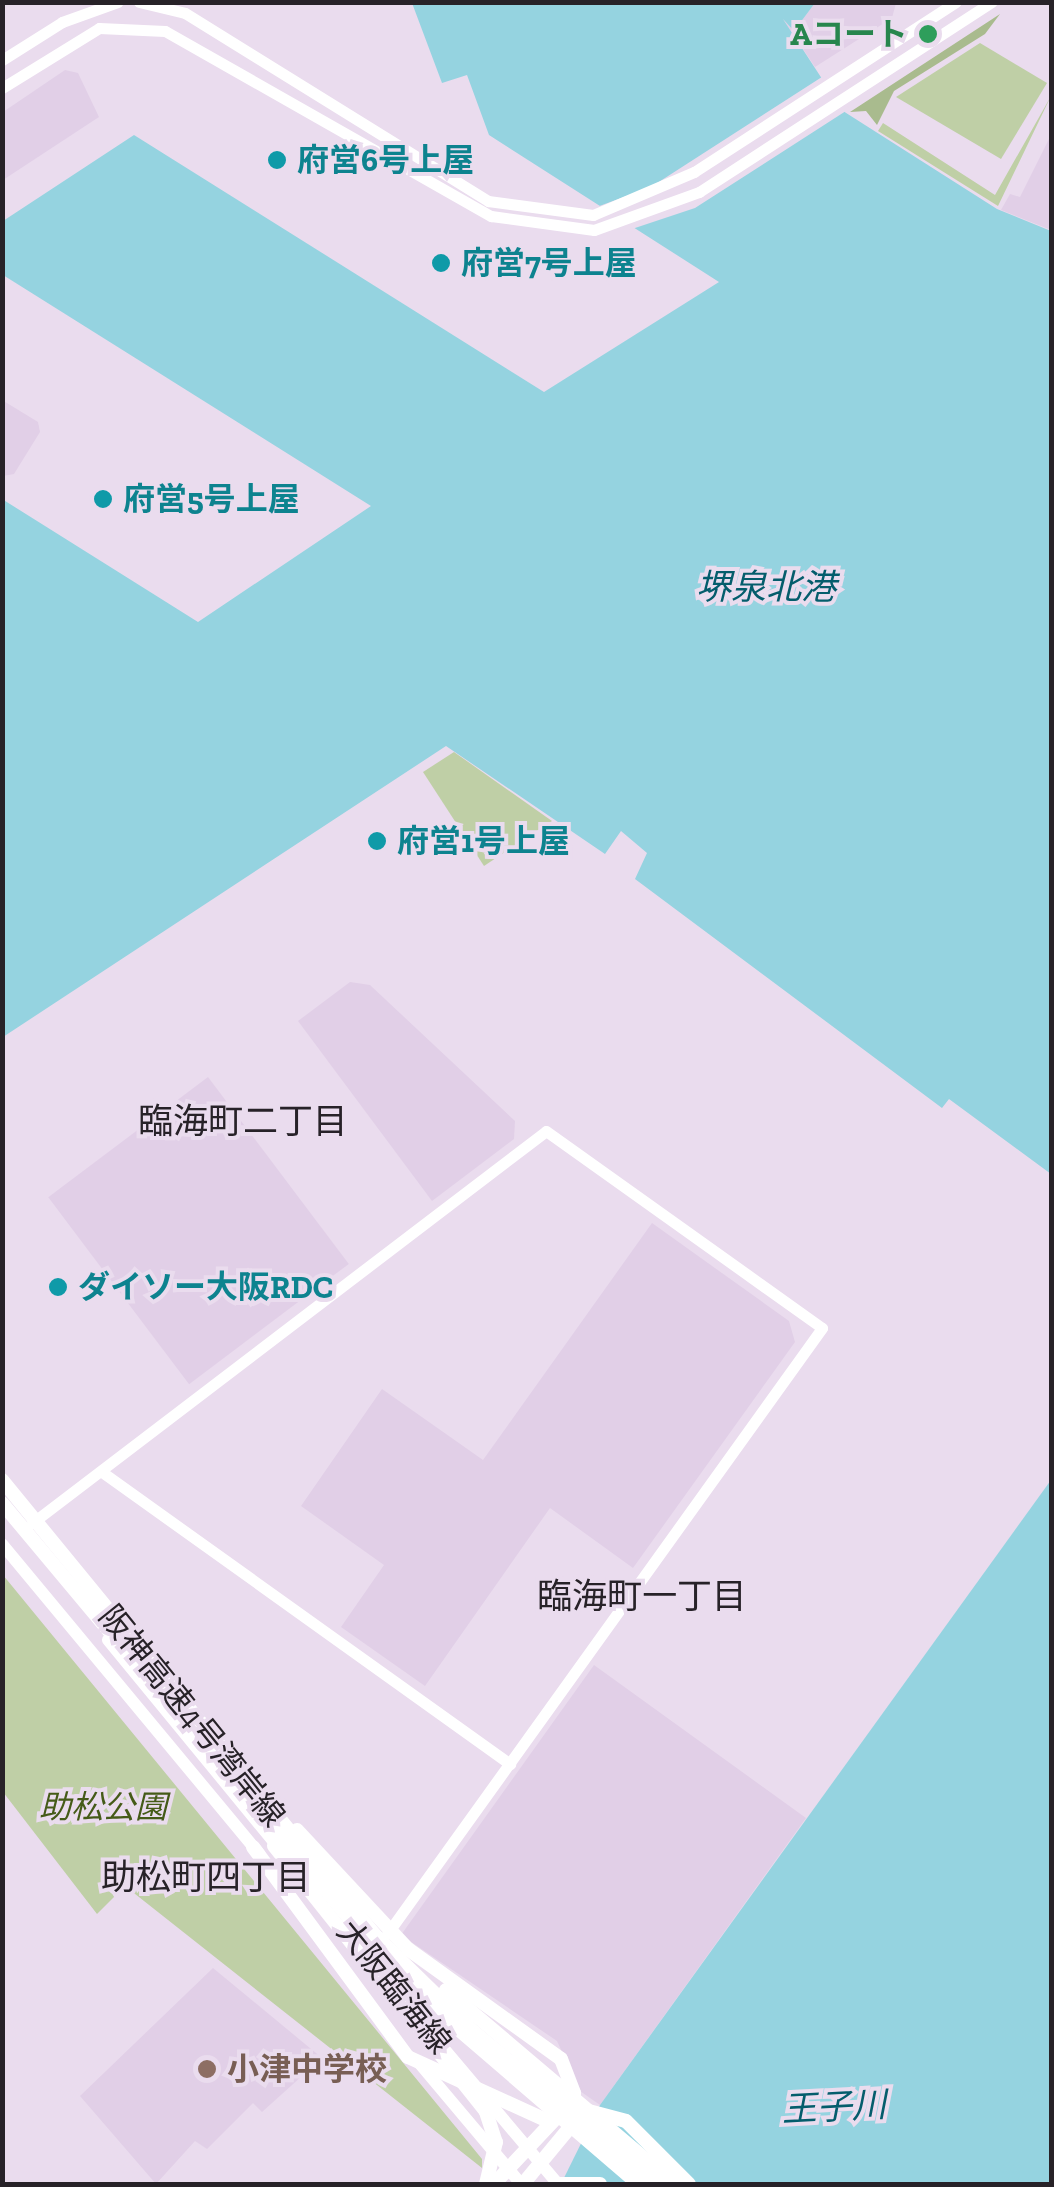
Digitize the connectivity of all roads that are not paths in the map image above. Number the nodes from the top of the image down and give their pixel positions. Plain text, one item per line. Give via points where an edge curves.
1 (118, 2) edge
2 (139, 2) edge
3 (956, 2) edge
4 (992, 2) edge
5 (2, 60) edge
6 (2, 88) edge
7 (102, 1472) junction
8 (2, 1480) edge
9 (2, 1502) edge
10 (2, 1510) edge
11 (19, 1532) junction
12 (3, 1545) edge
13 (152, 1688) junction
14 (210, 1738) junction
15 (208, 1762) junction
16 (510, 1764) junction
17 (253, 1848) junction
18 (387, 1934) junction
19 (369, 1957) junction
20 (530, 2149) junction
21 (501, 2163) junction
22 (518, 2183) edge
23 (484, 2184) edge
24 (494, 2184) edge
25 (557, 2184) edge
26 (600, 2184) edge
27 (636, 2184) edge
28 (657, 2184) edge
29 (675, 2184) edge
30 (689, 2184) edge

1 - 5 street via 62,22
2 - 3 street via 186,13 488,201 592,215 694,172
4 - 6 street via 698,192 594,230 491,216 177,35 117,25
7 - 11 street
7 - 16 street
7 - 16 street via 546,1131 822,1328
8 - 14 highway, 阪神高速4号湾岸線
9 - 13 highway, 阪神高速4号湾岸線
10 - 11 main road, 大阪臨海線
11 - 12 main road
11 - 15 main road, 大阪臨海線
12 - 17 main road, 大阪臨海線
13 - 23 highway via 480,2102 496,2142
13 - 27 highway, 阪神高速4号湾岸線 via 400,1979
14 - 22 highway via 391,1934 561,2059 574,2093 571,2126
14 - 28 highway, 阪神高速4号湾岸線 via 408,1970
15 - 18 main road via 240,1781
15 - 19 main road, 大阪臨海線
16 - 18 street
17 - 21 main road, 大阪臨海線
17 - 27 highway via 312,1939 408,2058 518,2102
18 - 19 street
18 - 29 highway
19 - 20 main road, 大阪臨海線
20 - 21 main road
20 - 22 main road
20 - 25 main road, 大阪臨海線
21 - 22 main road, 大阪臨海線
21 - 23 main road
24 - 30 highway via 553,2120 588,2110 626,2121
25 - 26 highway

